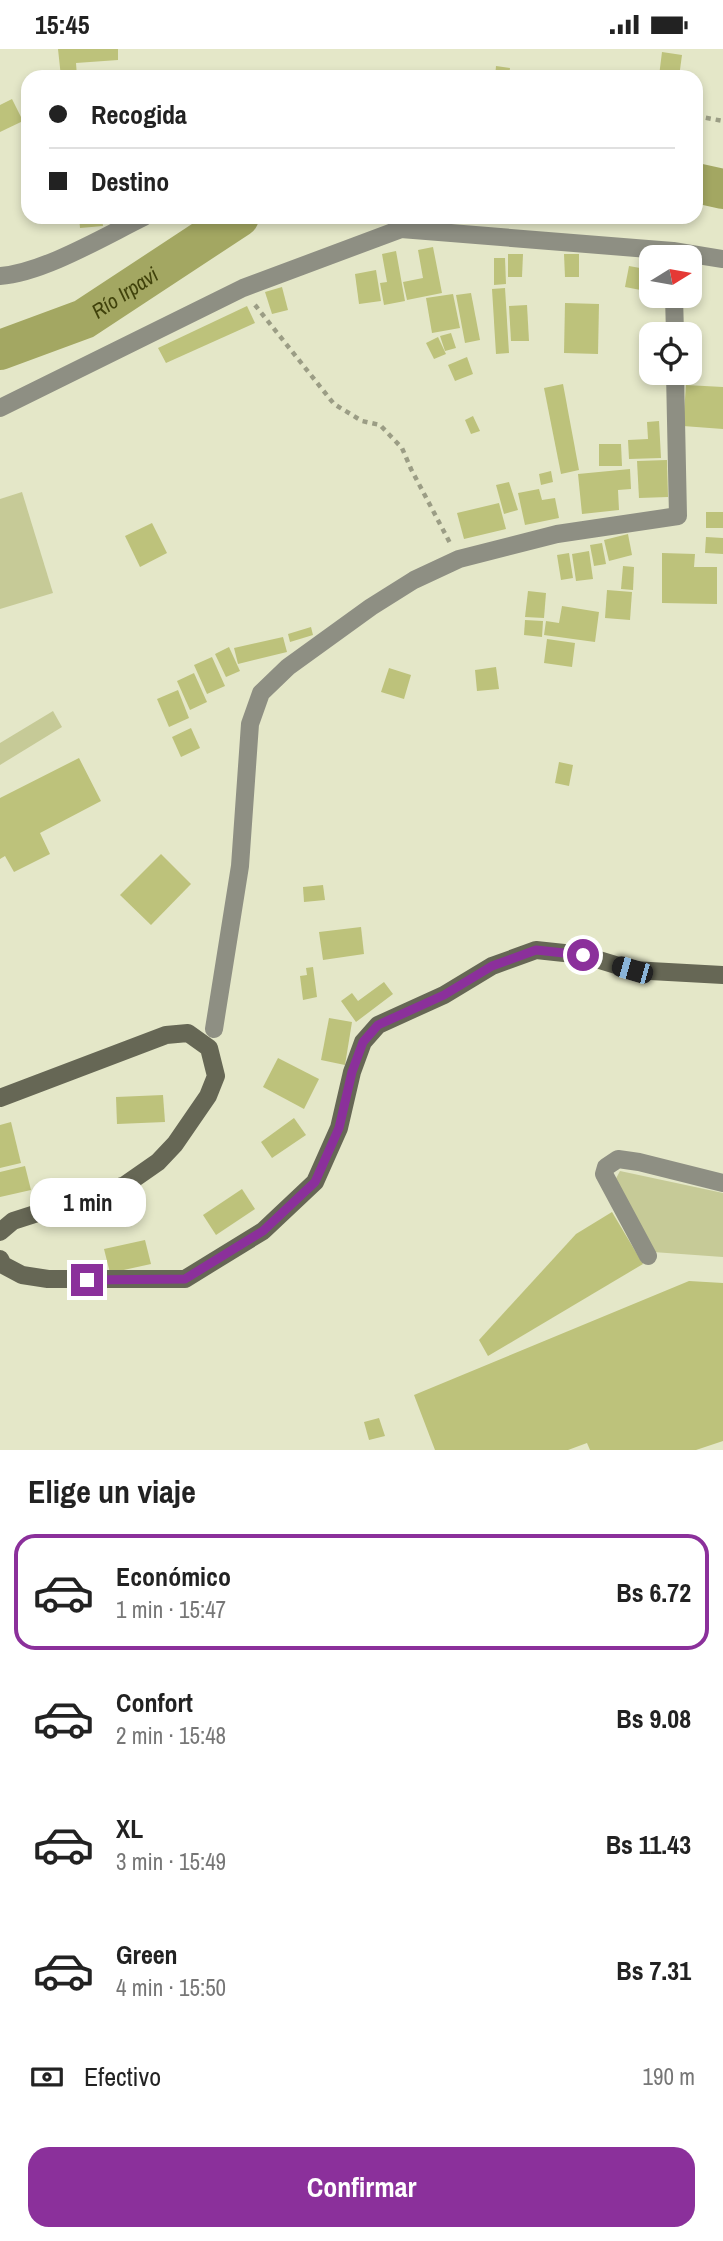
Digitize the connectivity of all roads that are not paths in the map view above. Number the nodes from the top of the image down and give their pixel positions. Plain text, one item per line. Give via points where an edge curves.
1 (130, 224) edge
2 (639, 251) edge
3 (702, 257) edge
4 (723, 259) edge
5 (0, 277) edge
6 (675, 385) edge
7 (0, 408) edge
8 (723, 975) edge
9 (214, 1029) dead end
10 (0, 1098) edge
11 (723, 1183) edge
12 (0, 1232) edge
13 (648, 1256) dead end
14 (0, 1259) edge

1 - 5 street via 57,259
2 - 7 street via 401,229 243,288
3 - 4 street
6 - 9 street via 678,516 557,534 459,559 371,607 288,667 261,693 250,724 240,866
8 - 14 street via 632,970 583,955 536,950 492,966 444,995 378,1025 363,1042 339,1128 315,1182 263,1231 185,1279 48,1279 22,1275
10 - 12 street via 166,1035 188,1033 209,1048 216,1076 198,1112 158,1162 125,1185 13,1221
11 - 13 street via 618,1159 606,1167 604,1174

